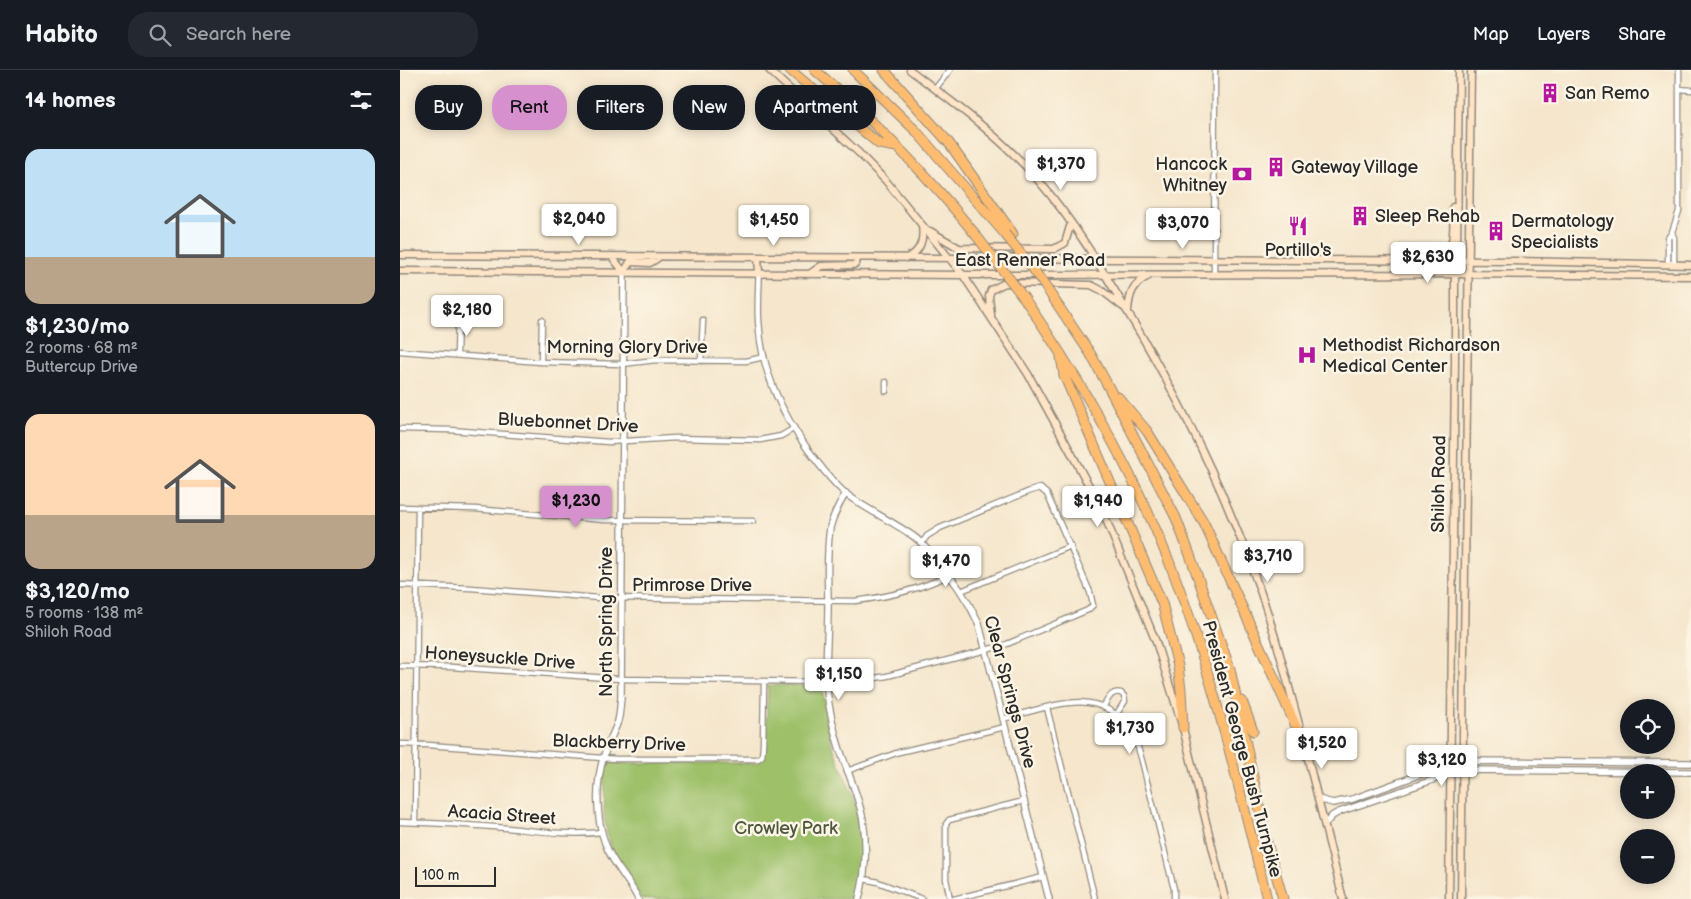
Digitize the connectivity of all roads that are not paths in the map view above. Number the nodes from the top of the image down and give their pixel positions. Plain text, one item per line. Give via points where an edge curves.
1 (769, 70) edge
2 (790, 70) edge
3 (815, 70) edge
4 (853, 70) edge
5 (884, 70) edge
6 (910, 70) edge
7 (950, 70) edge
8 (1215, 70) edge
9 (1459, 70) edge
10 (1471, 70) edge
11 (1679, 70) edge
12 (935, 89) junction
13 (1679, 89) junction
14 (1691, 90) edge
15 (897, 147) junction
16 (1458, 160) junction
17 (1470, 160) junction
18 (1458, 189) junction
19 (1071, 223) junction
20 (921, 225) junction
21 (1009, 234) junction
22 (400, 256) edge
23 (557, 256) junction
24 (612, 257) junction
25 (660, 257) junction
26 (758, 258) junction
27 (857, 259) junction
28 (905, 259) junction
29 (950, 259) junction
30 (1095, 260) junction
31 (1214, 260) junction
32 (1323, 261) junction
33 (1361, 261) junction
34 (1429, 261) junction
35 (1456, 261) junction
36 (1469, 261) junction
37 (1671, 264) junction
38 (1691, 264) edge
39 (400, 270) edge
40 (558, 271) junction
41 (624, 272) junction
42 (758, 273) junction
43 (811, 273) junction
44 (1214, 274) junction
45 (1310, 274) junction
46 (1351, 274) junction
47 (1455, 274) junction
48 (1467, 274) junction
49 (963, 275) junction
50 (1105, 275) junction
51 (1152, 275) junction
52 (1671, 276) junction
53 (1691, 276) edge
54 (1128, 311) junction
55 (992, 317) junction
56 (458, 318) dead end
57 (542, 320) dead end
58 (703, 320) dead end
59 (400, 351) edge
60 (1060, 352) junction
61 (457, 355) junction
62 (764, 357) junction
63 (701, 361) junction
64 (540, 362) junction
65 (1455, 362) junction
66 (1467, 362) junction
67 (622, 364) junction
68 (886, 382) dead end
69 (1108, 386) junction
70 (886, 391) dead end
71 (400, 429) edge
72 (793, 430) junction
73 (622, 442) junction
74 (846, 493) junction
75 (400, 507) edge
76 (418, 507) junction
77 (1453, 507) junction
78 (1465, 510) junction
79 (753, 520) dead end
80 (621, 521) junction
81 (922, 543) junction
82 (1071, 546) junction
83 (949, 575) junction
84 (400, 585) edge
85 (418, 585) junction
86 (961, 591) junction
87 (621, 599) junction
88 (828, 601) junction
89 (986, 650) junction
90 (400, 666) edge
91 (417, 666) junction
92 (1230, 668) junction
93 (621, 679) junction
94 (764, 681) junction
95 (827, 682) junction
96 (1103, 707) junction
97 (1047, 708) junction
98 (1116, 715) junction
99 (1003, 719) junction
100 (1005, 727) junction
101 (1183, 728) junction
102 (1253, 732) dead end
103 (400, 744) edge
104 (416, 744) junction
105 (1305, 746) junction
106 (603, 758) junction
107 (1462, 761) junction
108 (1451, 763) junction
109 (1691, 763) edge
110 (1462, 770) junction
111 (847, 771) junction
112 (1691, 772) edge
113 (1451, 773) junction
114 (1378, 790) junction
115 (1382, 797) junction
116 (1318, 799) junction
117 (1024, 801) junction
118 (400, 822) edge
119 (415, 822) junction
120 (1325, 824) junction
121 (602, 832) junction
122 (1043, 877) junction
123 (864, 879) junction
124 (638, 899) edge
125 (860, 899) edge
126 (922, 899) edge
127 (950, 899) edge
128 (954, 899) edge
129 (1049, 899) edge
130 (1095, 899) edge
131 (1174, 899) edge
132 (1225, 899) edge
133 (1267, 899) edge
134 (1282, 899) edge
135 (1343, 899) edge
136 (1450, 899) edge
137 (1461, 899) edge

1 - 20 main road via 859,153
2 - 15 highway via 879,144
3 - 15 highway, President George Bush Turnpike
4 - 21 highway via 916,132
5 - 21 highway via 949,143
6 - 12 main road
7 - 12 street
8 - 31 street
9 - 16 main road, Shiloh Road
10 - 17 main road, Shiloh Road
11 - 13 street
12 - 19 main road via 980,122 1014,154
13 - 14 street
13 - 37 street via 1679,212 1672,232 1674,261
15 - 60 highway, President George Bush Turnpike, bridge via 975,234
16 - 17 main road
16 - 18 main road, Shiloh Road
17 - 36 main road, Shiloh Road
18 - 34 main road via 1454,195 1452,245 1438,259
18 - 35 main road, Shiloh Road
19 - 20 main road via 1065,243 1054,249 959,248
19 - 30 main road
20 - 28 main road via 922,242 918,250
20 - 29 main road
21 - 69 highway, President George Bush Turnpike, bridge via 1090,353
22 - 23 main road, East Renner Road
23 - 24 main road, East Renner Road
23 - 40 main road
24 - 25 main road, East Renner Road
24 - 41 main road
25 - 26 main road, East Renner Road
25 - 41 main road via 650,263 630,262
26 - 27 main road, East Renner Road
26 - 42 main road
27 - 28 main road, East Renner Road
27 - 43 main road via 854,265 821,266
28 - 29 main road, East Renner Road
29 - 30 main road, East Renner Road
29 - 49 main road
30 - 31 main road, East Renner Road
30 - 50 main road
31 - 32 main road, East Renner Road
31 - 44 street
32 - 33 main road, East Renner Road
32 - 45 main road via 1321,268
33 - 34 main road, East Renner Road
33 - 46 main road
34 - 35 main road, East Renner Road
35 - 36 main road, East Renner Road
35 - 47 main road, Shiloh Road
36 - 37 main road, East Renner Road
36 - 48 main road, Shiloh Road
37 - 38 main road, East Renner Road
37 - 52 main road
39 - 40 main road, East Renner Road
40 - 41 main road, East Renner Road
41 - 42 main road, East Renner Road
41 - 67 street, North Spring Drive
42 - 43 main road, East Renner Road
42 - 62 street, Clear Springs Drive via 758,326
43 - 49 main road, East Renner Road
44 - 45 main road, East Renner Road
44 - 51 main road, East Renner Road
45 - 46 main road, East Renner Road
46 - 47 main road, East Renner Road
47 - 48 main road, East Renner Road
47 - 65 main road, Shiloh Road
48 - 52 main road, East Renner Road
48 - 66 main road, Shiloh Road
49 - 50 main road, East Renner Road
49 - 55 main road
50 - 51 main road, East Renner Road
50 - 54 main road
51 - 54 main road via 1136,284 1129,298
52 - 53 main road, East Renner Road
54 - 55 main road via 1091,286 1005,283 991,290
54 - 105 main road via 1183,412 1230,514 1272,628
55 - 101 main road via 1028,374 1103,512 1156,642
56 - 61 street
57 - 64 street
58 - 63 street
59 - 61 street, Morning Glory Drive
60 - 101 highway via 1064,375 1162,603 1178,666
60 - 133 highway, President George Bush Turnpike via 1126,470 1175,577 1219,713
61 - 64 street, Morning Glory Drive
62 - 63 street, Morning Glory Drive via 746,361
62 - 72 street, Clear Springs Drive via 774,394
63 - 67 street, Morning Glory Drive via 656,360
64 - 67 street, Morning Glory Drive
65 - 66 main road
65 - 77 main road, Shiloh Road
66 - 78 main road, Shiloh Road
67 - 73 street, North Spring Drive
68 - 70 street
69 - 92 highway, President George Bush Turnpike via 1176,518
69 - 105 highway via 1148,432 1204,523
71 - 73 street, Bluebonnet Drive
72 - 73 street, Bluebonnet Drive via 760,440 676,438
72 - 74 street, Clear Springs Drive
73 - 80 street, North Spring Drive
74 - 81 street, Clear Springs Drive
74 - 88 street via 830,528
75 - 76 street
76 - 80 street
76 - 85 street
77 - 78 main road
77 - 108 main road, Shiloh Road
78 - 107 main road, Shiloh Road
79 - 80 street
80 - 87 street, North Spring Drive
81 - 82 street via 927,536 948,524 1040,488
81 - 83 street, Clear Springs Drive
82 - 86 street
82 - 89 street, Honeysuckle Drive via 1094,605 1007,644
83 - 86 street, Clear Springs Drive
83 - 88 street, Primrose Drive via 916,590 855,601
84 - 85 street, Primrose Drive
85 - 87 street, Primrose Drive
85 - 91 street
86 - 89 street, Clear Springs Drive via 979,624
87 - 88 street, Primrose Drive
87 - 93 street, North Spring Drive
88 - 95 street
89 - 95 street, Honeysuckle Drive via 876,678
89 - 99 street, Clear Springs Drive
90 - 91 street, Honeysuckle Drive
91 - 93 street, Honeysuckle Drive
91 - 104 street
92 - 102 highway
92 - 134 highway, President George Bush Turnpike
93 - 94 street, Honeysuckle Drive
93 - 106 street, North Spring Drive via 618,721
94 - 95 street, Honeysuckle Drive
94 - 106 street, Blackberry Drive via 763,744 762,756 758,759
95 - 111 street via 829,708
96 - 97 street via 1076,703
96 - 98 street
96 - 98 street via 1111,694 1121,693 1124,701
97 - 99 street
97 - 130 street
98 - 131 street via 1128,727 1137,744
99 - 100 street, Clear Springs Drive
100 - 111 street via 899,752
100 - 117 street, Clear Springs Drive
101 - 132 main road
103 - 104 street, Blackberry Drive
104 - 106 street, Blackberry Drive
104 - 119 street
105 - 116 main road
106 - 121 street, North Spring Drive via 599,787
107 - 108 street
107 - 109 street
107 - 110 main road, Shiloh Road
108 - 113 main road, Shiloh Road
108 - 114 street
110 - 112 street
110 - 113 street
110 - 137 main road, Shiloh Road
111 - 123 street via 866,842
113 - 115 street
113 - 136 main road, Shiloh Road
114 - 115 street
114 - 116 street via 1341,802
115 - 120 street via 1338,812
116 - 120 main road
117 - 122 street, Clear Springs Drive
117 - 127 street via 949,820 946,824 946,879
118 - 119 street, Acacia Street
119 - 121 street, Acacia Street via 559,833
120 - 135 main road
121 - 124 street, North Spring Drive via 612,859
122 - 128 street
122 - 129 street, Clear Springs Drive
123 - 125 street
123 - 126 street

